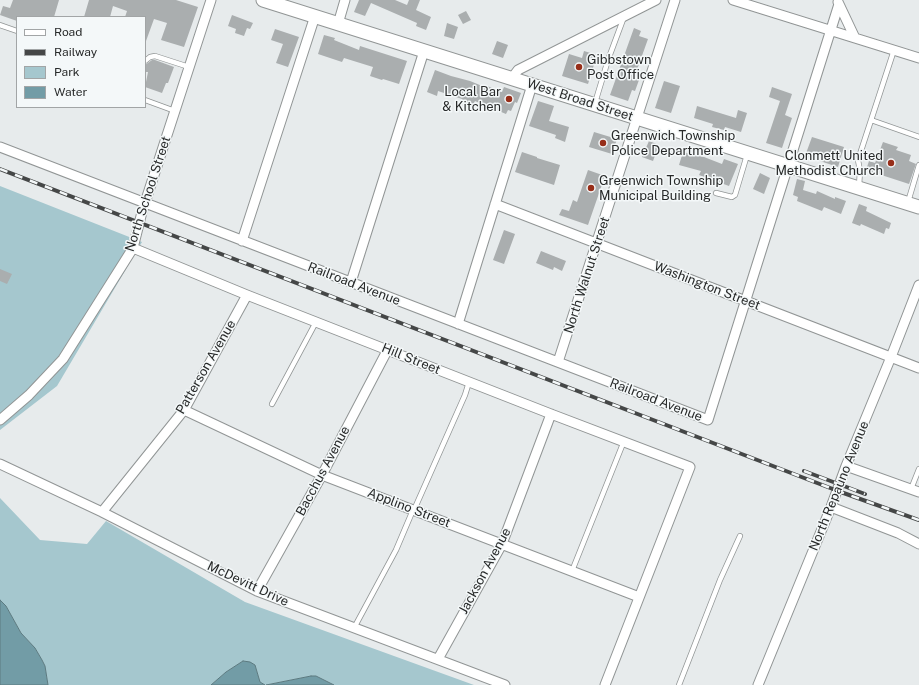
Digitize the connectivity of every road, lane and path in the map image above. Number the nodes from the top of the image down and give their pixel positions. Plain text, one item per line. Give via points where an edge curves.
1 (211, 0) edge
2 (263, 0) edge
3 (345, 0) edge
4 (656, 0) edge
5 (675, 0) edge
6 (733, 0) edge
7 (838, 2) edge
8 (638, 4) edge
9 (315, 16) junction
10 (625, 16) junction
11 (338, 24) junction
12 (0, 25) edge
13 (831, 30) junction
14 (16, 31) edge
15 (855, 38) junction
16 (894, 50) junction
17 (424, 51) junction
18 (919, 58) edge
19 (146, 61) edge
20 (189, 67) junction
21 (512, 78) junction
22 (532, 85) junction
23 (146, 100) edge
24 (594, 105) junction
25 (175, 111) junction
26 (637, 118) junction
27 (871, 120) junction
28 (919, 137) edge
29 (0, 147) edge
30 (748, 153) junction
31 (919, 165) edge
32 (788, 166) junction
33 (858, 188) junction
34 (716, 193) dead end
35 (145, 203) junction
36 (495, 204) junction
37 (913, 206) edge
38 (242, 241) junction
39 (596, 244) junction
40 (133, 248) junction
41 (351, 282) junction
42 (919, 285) edge
43 (248, 295) junction
44 (746, 301) junction
45 (316, 322) junction
46 (458, 324) junction
47 (388, 349) junction
48 (891, 357) junction
49 (558, 362) junction
50 (919, 368) edge
51 (469, 382) junction
52 (272, 404) dead end
53 (184, 410) junction
54 (551, 414) junction
55 (0, 420) edge
56 (624, 441) junction
57 (0, 464) edge
58 (846, 466) junction
59 (919, 469) edge
60 (322, 475) junction
61 (915, 490) edge
62 (831, 507) junction
63 (414, 510) junction
64 (102, 512) junction
65 (740, 536) dead end
66 (502, 544) junction
67 (919, 544) edge
68 (572, 571) junction
69 (257, 591) junction
70 (639, 597) junction
71 (354, 628) junction
72 (438, 659) junction
73 (505, 685) edge
74 (605, 685) edge
75 (679, 685) edge
76 (758, 685) edge

1 - 20 street, North School Street
2 - 9 main road, West Broad Street
3 - 11 street
4 - 8 street
5 - 26 street, North Walnut Street
6 - 13 street
7 - 13 street
7 - 15 street
8 - 10 street
9 - 11 main road, West Broad Street
9 - 38 street
10 - 21 street via 518,70
10 - 24 lane
11 - 17 main road, West Broad Street
12 - 14 lane
13 - 15 street
13 - 32 street
15 - 16 street
16 - 18 street
16 - 27 lane
17 - 21 main road, West Broad Street
17 - 41 street
19 - 20 lane via 155,56
20 - 25 street, North School Street
21 - 22 main road, West Broad Street
22 - 24 main road, West Broad Street
22 - 36 street
23 - 25 lane
24 - 26 main road, West Broad Street
25 - 35 street, North School Street
26 - 30 main road, West Broad Street
26 - 39 street, North Walnut Street
27 - 28 lane
27 - 33 lane via 858,160
29 - 35 street, Railroad Avenue
30 - 32 main road, West Broad Street
30 - 34 lane via 734,195 732,197
31 - 37 lane
32 - 33 main road, West Broad Street
32 - 44 street
33 - 37 main road, West Broad Street
35 - 38 street, Railroad Avenue
35 - 40 street, North School Street
36 - 39 street, Washington Street
36 - 46 street
38 - 41 street, Railroad Avenue
39 - 44 street, Washington Street
39 - 49 street, North Walnut Street
40 - 43 street, Hill Street
40 - 55 street, North School Street via 64,359
41 - 46 street, Railroad Avenue
42 - 48 street, North Repauno Avenue
43 - 45 street, Hill Street
43 - 53 street, Patterson Avenue
44 - 48 street, Washington Street
44 - 49 street, Railroad Avenue via 708,420
45 - 47 street, Hill Street
45 - 52 lane
46 - 49 street, Railroad Avenue
47 - 51 street, Hill Street
47 - 60 street, Bacchus Avenue
48 - 50 street, Washington Street
48 - 58 street, North Repauno Avenue
51 - 54 street, Hill Street
51 - 63 lane
53 - 60 street, Applino Street
53 - 64 street, Patterson Avenue
54 - 56 street, Hill Street
54 - 66 street, Jackson Avenue
56 - 68 lane
56 - 70 street, Hill Street via 690,466
57 - 64 street, McDevitt Drive
58 - 61 street
58 - 62 street, North Repauno Avenue
59 - 61 lane
60 - 63 street, Applino Street
60 - 69 street, Bacchus Avenue
62 - 67 street via 898,533
62 - 76 street, North Repauno Avenue
63 - 66 street, Applino Street
63 - 71 lane via 396,550
64 - 69 street, McDevitt Drive
65 - 75 lane
66 - 68 street, Applino Street
66 - 72 street, Jackson Avenue
68 - 70 street, Applino Street
69 - 71 street, McDevitt Drive
70 - 74 street
71 - 72 street, McDevitt Drive
72 - 73 street, McDevitt Drive

